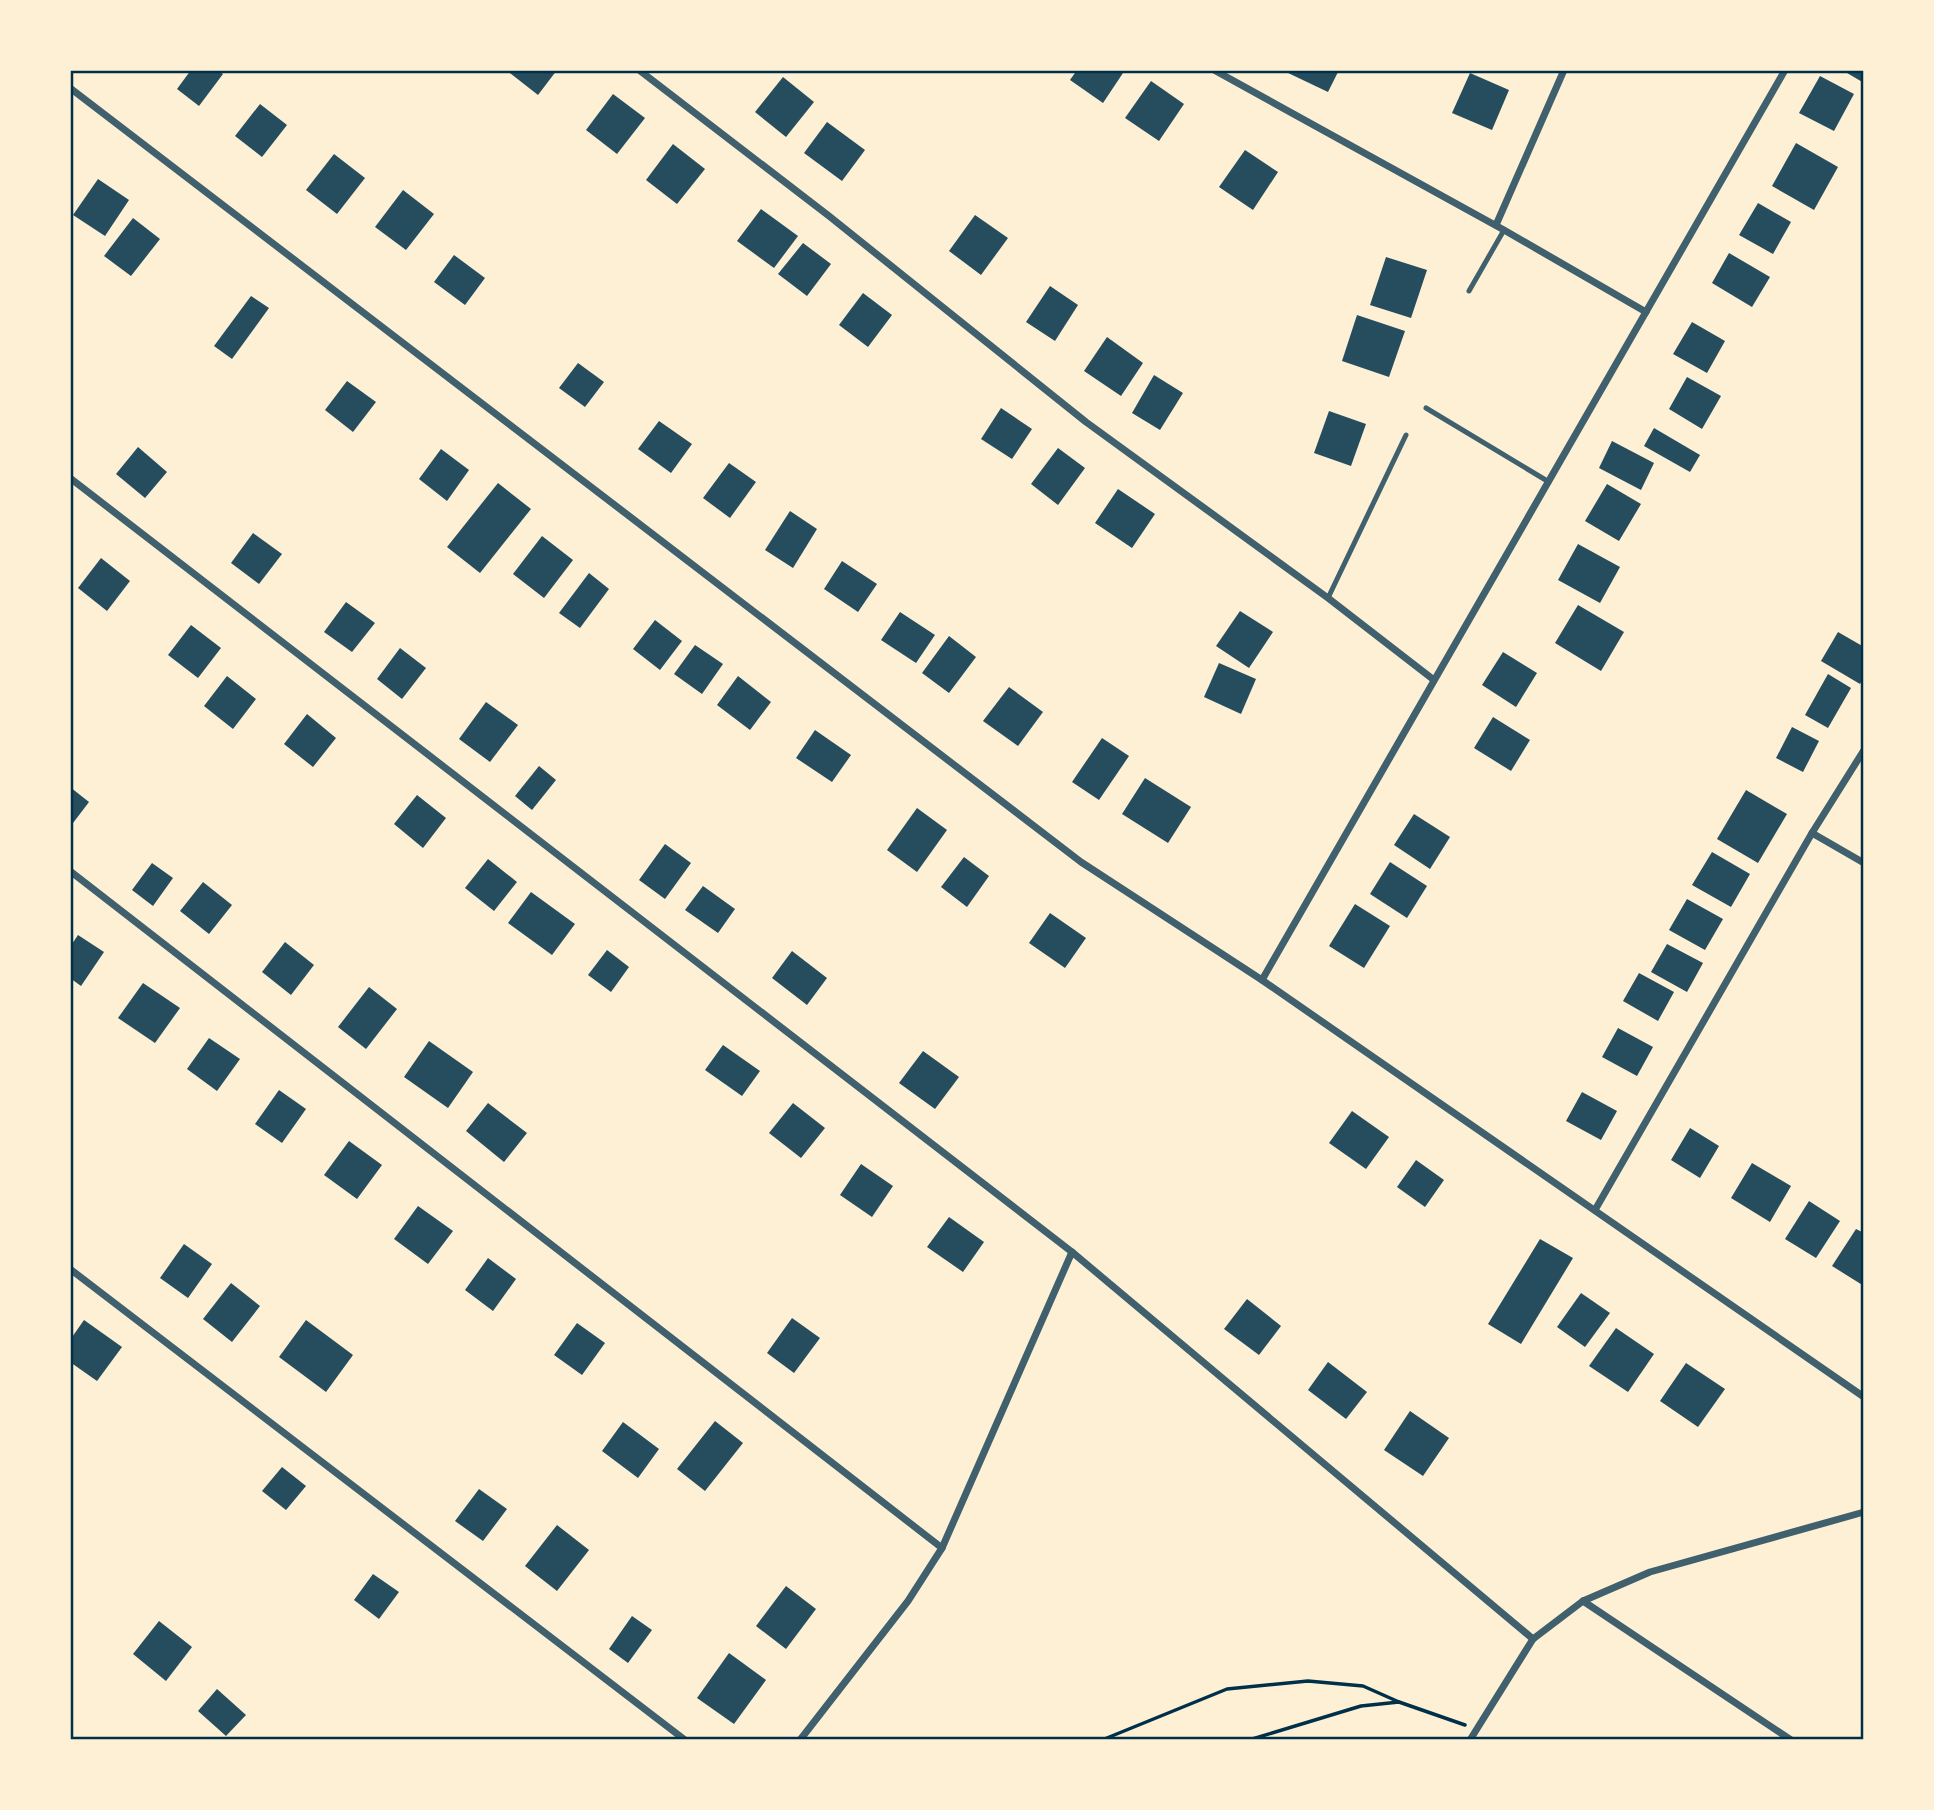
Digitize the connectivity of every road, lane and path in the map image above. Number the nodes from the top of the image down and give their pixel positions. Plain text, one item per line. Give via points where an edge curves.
1 (639, 70) edge
2 (1214, 70) edge
3 (1564, 70) edge
4 (1785, 70) edge
5 (70, 88) edge
6 (1496, 225) junction
7 (1504, 230) junction
8 (1469, 290) dead end
9 (1646, 312) junction
10 (1426, 408) dead end
11 (1406, 435) dead end
12 (70, 478) edge
13 (1549, 482) junction
14 (1328, 598) junction
15 (1434, 680) junction
16 (1864, 750) edge
17 (1812, 833) junction
18 (1864, 863) edge
19 (70, 871) edge
20 (1262, 979) junction
21 (1595, 1210) junction
22 (1072, 1252) junction
23 (70, 1269) edge
24 (1864, 1397) edge
25 (1864, 1512) edge
26 (942, 1548) junction
27 (1583, 1601) junction
28 (1533, 1639) junction
29 (1399, 1702) junction
30 (1477, 1730) junction
31 (685, 1740) edge
32 (800, 1740) edge
33 (1102, 1740) edge
34 (1250, 1740) edge
35 (1470, 1740) edge
36 (1791, 1740) edge

1 - 14 street via 1086,422
2 - 6 street
3 - 6 street
4 - 9 street
5 - 20 street via 1081,862
6 - 7 street
7 - 8 lane
7 - 9 street
9 - 13 street
10 - 13 lane
11 - 14 lane
12 - 22 street
13 - 15 street
14 - 15 street
15 - 20 street
16 - 17 street
17 - 18 street
17 - 21 street
19 - 26 street
20 - 21 street
21 - 24 street
22 - 26 street
22 - 28 street
23 - 31 street
25 - 27 street via 1650,1572
26 - 32 street via 908,1601
27 - 28 street
27 - 36 street
28 - 30 street
29 - 30 path
29 - 33 path via 1363,1686 1308,1681 1227,1689
29 - 34 path via 1361,1706
30 - 35 street

